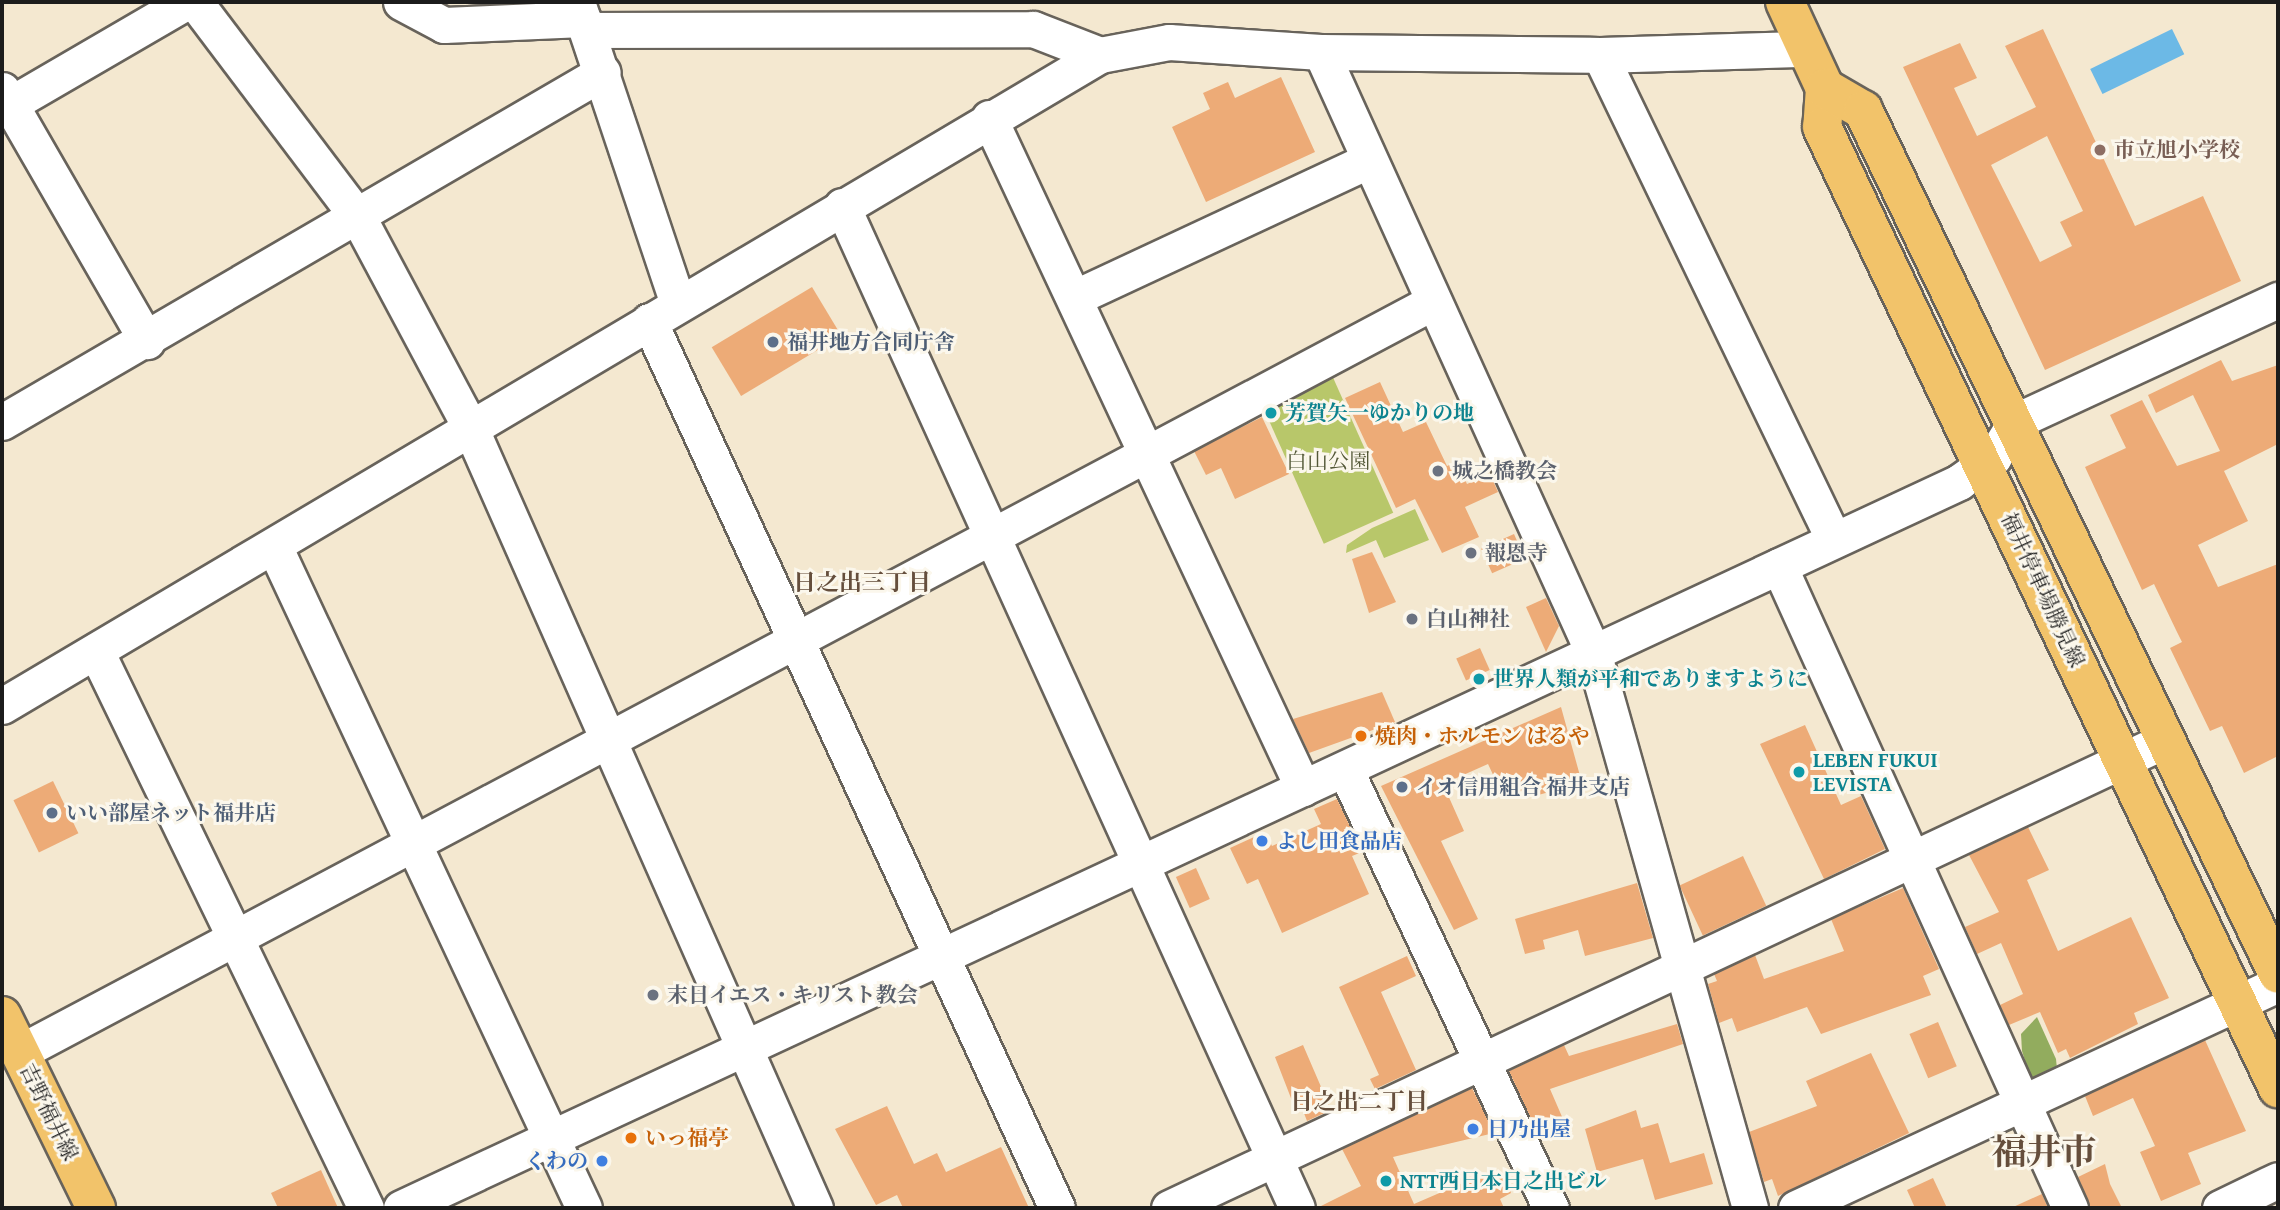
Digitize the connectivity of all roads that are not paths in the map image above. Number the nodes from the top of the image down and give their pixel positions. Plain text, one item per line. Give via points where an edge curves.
1 (186, 2) edge
2 (195, 2) edge
3 (401, 2) edge
4 (1785, 2) edge
5 (581, 14) edge
6 (1807, 49) junction
7 (1321, 52) junction
8 (1100, 55) junction
9 (1600, 55) junction
10 (603, 72) junction
11 (1825, 88) junction
12 (5, 101) edge
13 (989, 118) junction
14 (1367, 161) junction
15 (842, 206) junction
16 (359, 219) junction
17 (1076, 298) junction
18 (2278, 300) edge
19 (1433, 302) junction
20 (663, 312) junction
21 (147, 341) junction
22 (2015, 421) junction
23 (2, 422) edge
24 (470, 427) junction
25 (1150, 453) junction
26 (1985, 466) junction
27 (992, 537) junction
28 (1834, 540) junction
29 (274, 546) junction
30 (1779, 566) junction
31 (794, 642) junction
32 (96, 651) junction
33 (1593, 652) junction
34 (2, 706) edge
35 (609, 740) junction
36 (2166, 740) junction
37 (2124, 763) junction
38 (1345, 769) junction
39 (1303, 788) junction
40 (413, 844) junction
41 (1912, 860) junction
42 (1143, 861) junction
43 (235, 939) junction
44 (942, 959) junction
45 (1681, 968) junction
46 (2278, 974) edge
47 (2278, 984) edge
48 (2237, 1003) junction
49 (2, 1016) edge
50 (744, 1048) junction
51 (20, 1052) junction
52 (1483, 1060) junction
53 (2278, 1088) edge
54 (2022, 1102) junction
55 (550, 1137) junction
56 (1275, 1158) junction
57 (2278, 1180) edge
58 (96, 1208) edge
59 (366, 1208) edge
60 (401, 1208) edge
61 (584, 1208) edge
62 (815, 1208) edge
63 (1058, 1208) edge
64 (1169, 1208) edge
65 (1297, 1208) edge
66 (1551, 1208) edge
67 (1750, 1208) edge
68 (1796, 1208) edge
69 (2070, 1208) edge
70 (2220, 1208) edge

1 - 12 street
2 - 16 street
3 - 5 street via 444,25
4 - 6 main road, 福井停車場勝見線
5 - 8 street via 1033,29
5 - 10 street
6 - 9 street
6 - 11 main road, 福井停車場勝見線
7 - 8 street via 1169,42
7 - 9 street
7 - 14 street
8 - 13 street
9 - 28 street
10 - 16 street
10 - 20 street
11 - 22 main road via 1863,110
11 - 26 main road, 福井停車場勝見線 via 1822,127
12 - 21 street
13 - 15 street
13 - 17 street
14 - 17 street
14 - 19 street
15 - 20 street
15 - 27 street
16 - 21 street
16 - 24 street
17 - 25 street
18 - 22 street
19 - 25 street
19 - 33 street
20 - 24 street
20 - 31 street
21 - 23 street
22 - 26 street
22 - 36 main road
24 - 29 street
24 - 35 street
25 - 27 street
25 - 39 street
26 - 28 street
26 - 37 main road, 福井停車場勝見線
27 - 31 street
27 - 42 street
28 - 30 street
29 - 32 street
29 - 40 street
30 - 33 street
30 - 41 street
31 - 35 street
31 - 44 street
32 - 34 street
32 - 43 street
33 - 38 street
33 - 45 street
35 - 40 street
35 - 50 street
36 - 37 street
36 - 46 main road
37 - 41 street
37 - 48 main road, 福井停車場勝見線
38 - 39 street
38 - 52 street
39 - 42 street
40 - 43 street
40 - 55 street
41 - 45 street
41 - 54 street
42 - 44 street
42 - 56 street
43 - 51 street
43 - 59 street
44 - 50 street
44 - 63 street
45 - 52 street
45 - 67 street
47 - 48 street
48 - 53 main road, 福井停車場勝見線
48 - 54 street
49 - 51 main road, 吉野福井線
50 - 55 street
50 - 62 street
51 - 58 main road, 吉野福井線
52 - 56 street
52 - 66 street
54 - 68 street
54 - 69 street
55 - 60 street
55 - 61 street
56 - 64 street
56 - 65 street
57 - 70 street

